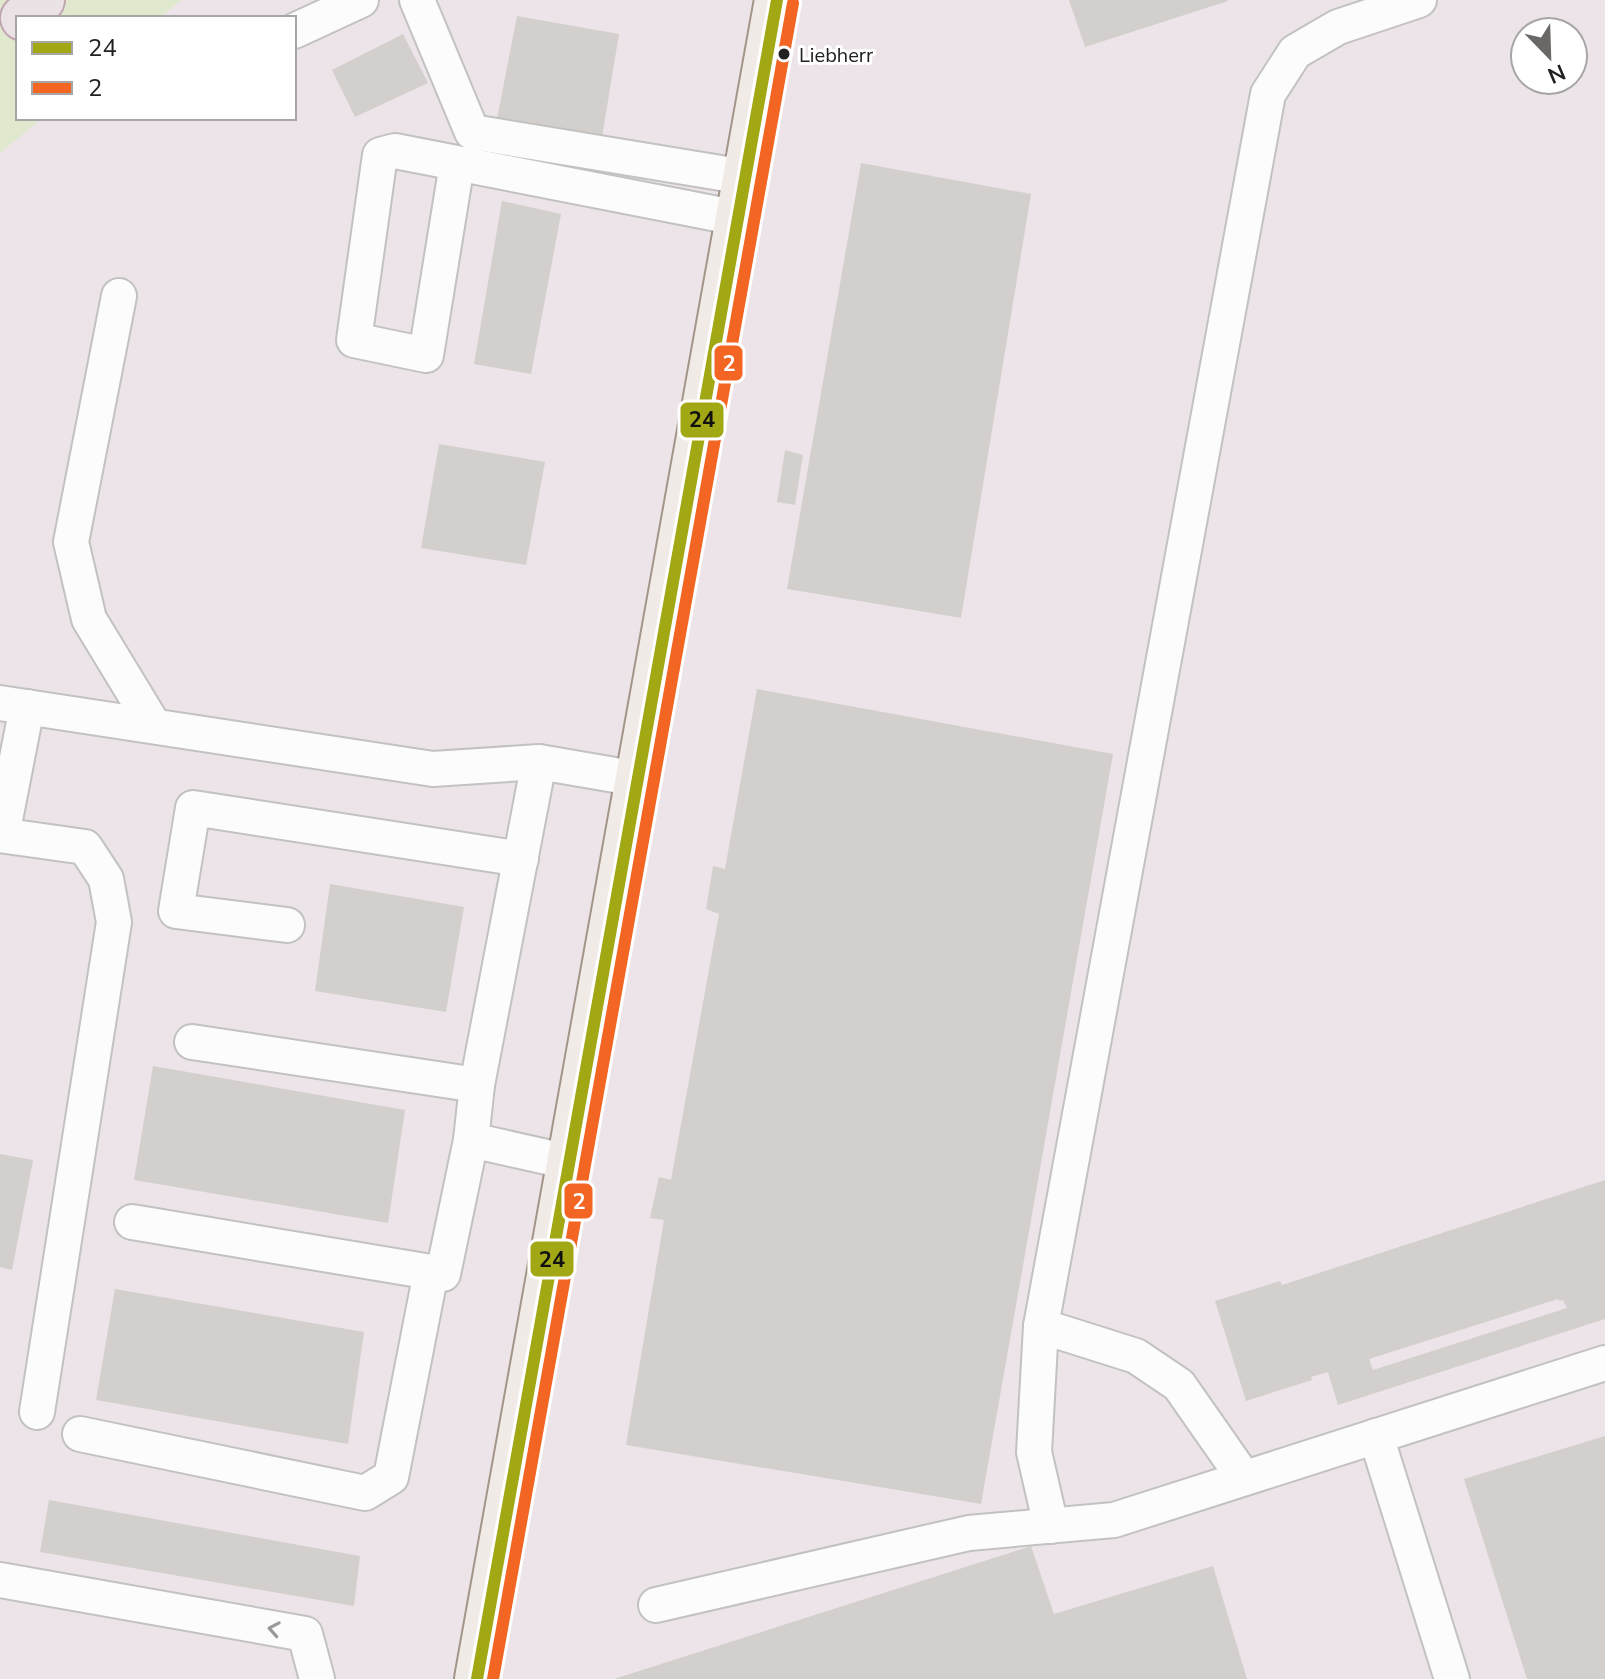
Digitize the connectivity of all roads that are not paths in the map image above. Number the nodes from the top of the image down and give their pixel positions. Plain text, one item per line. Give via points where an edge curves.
1 (42, 0) edge
2 (361, 0) edge
3 (417, 0) edge
4 (777, 0) edge
5 (1419, 0) edge
6 (25, 16) edge
7 (16, 24) edge
8 (296, 30) edge
9 (0, 39) edge
10 (457, 164) junction
11 (742, 198) junction
12 (119, 296) dead end
13 (13, 705) edge
14 (154, 726) junction
15 (539, 762) junction
16 (638, 779) junction
17 (1, 835) edge
18 (521, 859) junction
19 (287, 925) dead end
20 (192, 1042) dead end
21 (477, 1085) junction
22 (471, 1140) junction
23 (569, 1162) junction
24 (132, 1222) dead end
25 (431, 1272) junction
26 (1041, 1326) junction
27 (1605, 1363) edge
28 (37, 1412) dead end
29 (80, 1434) dead end
30 (1376, 1436) junction
31 (1244, 1478) junction
32 (1051, 1526) junction
33 (0, 1580) edge
34 (656, 1605) dead end
35 (317, 1679) edge
36 (477, 1679) edge
37 (1452, 1679) edge

1 - 6 highway
2 - 8 lane
3 - 11 lane via 472,132
4 - 11 main road
5 - 26 lane via 1338,27 1295,52 1268,94
7 - 9 highway
10 - 10 lane via 395,151 380,155 354,340 426,355
10 - 11 lane
11 - 16 main road
12 - 14 lane via 71,542 89,619
13 - 14 lane
13 - 17 lane
14 - 15 lane via 433,769
15 - 16 lane
15 - 18 lane
16 - 23 main road
17 - 28 lane via 85,847 106,879 114,922
18 - 19 lane via 193,808 176,911
18 - 21 lane
20 - 21 lane
21 - 22 lane
22 - 23 lane
22 - 25 lane via 443,1274
23 - 36 main road
24 - 25 lane
25 - 29 lane via 391,1477 365,1493
26 - 31 lane via 1136,1356 1179,1385
26 - 32 lane via 1034,1452
27 - 30 lane
30 - 31 lane
30 - 37 lane
31 - 32 lane via 1114,1520
32 - 34 lane via 969,1533
35 -> 33 lane via 305,1634

